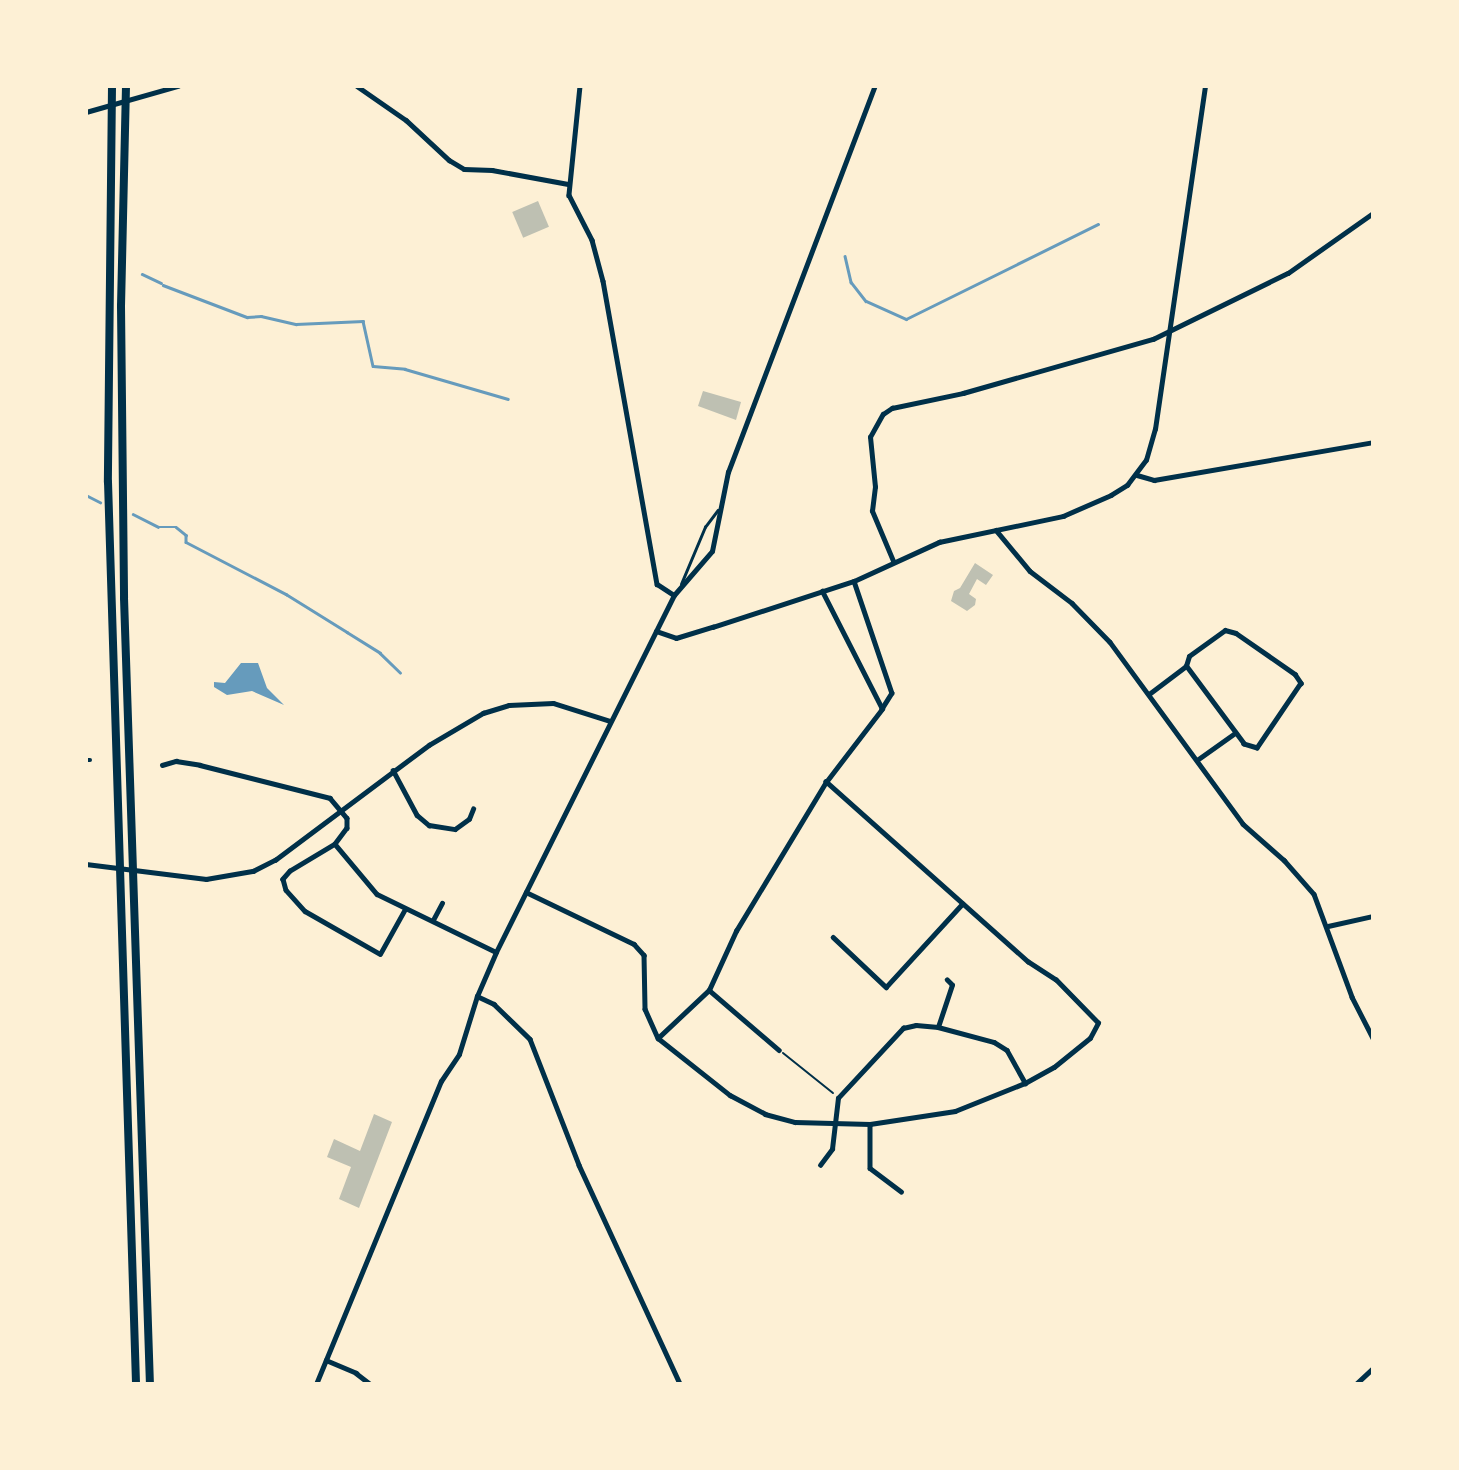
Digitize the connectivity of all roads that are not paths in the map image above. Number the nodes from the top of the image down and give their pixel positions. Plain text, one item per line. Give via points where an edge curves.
1 (112, 86) edge
2 (126, 86) edge
3 (178, 86) edge
4 (357, 86) edge
5 (580, 86) edge
6 (875, 86) edge
7 (1205, 86) edge
8 (86, 112) edge
9 (568, 184) junction
10 (1373, 213) edge
11 (1168, 333) junction
12 (1373, 442) edge
13 (1137, 475) junction
14 (718, 510) junction
15 (996, 530) junction
16 (893, 561) junction
17 (854, 581) junction
18 (822, 591) junction
19 (677, 592) junction
20 (656, 631) junction
21 (1186, 666) junction
22 (1149, 694) junction
23 (882, 709) junction
24 (610, 721) junction
25 (1235, 733) junction
26 (1197, 760) junction
27 (162, 765) dead end
28 (393, 770) junction
29 (826, 782) junction
30 (473, 809) dead end
31 (341, 810) junction
32 (335, 844) junction
33 (88, 864) edge
34 (525, 892) junction
35 (442, 903) dead end
36 (962, 904) junction
37 (405, 909) junction
38 (1373, 916) edge
39 (433, 920) junction
40 (1328, 926) junction
41 (832, 937) dead end
42 (496, 952) junction
43 (947, 980) dead end
44 (952, 985) junction
45 (709, 990) junction
46 (957, 990) dead end
47 (477, 996) junction
48 (938, 1027) junction
49 (658, 1038) junction
50 (1373, 1038) edge
51 (779, 1050) road end
52 (1025, 1083) junction
53 (870, 1124) junction
54 (834, 1125) junction
55 (820, 1165) dead end
56 (901, 1191) dead end
57 (326, 1360) junction
58 (1373, 1368) edge
59 (136, 1384) edge
60 (150, 1384) edge
61 (316, 1384) edge
62 (370, 1384) edge
63 (680, 1384) edge
64 (1356, 1384) edge

1 - 59 highway via 108,482
2 - 60 highway via 121,306 124,585
3 - 8 street
4 - 9 street via 464,169
5 - 9 street
6 - 14 street via 728,472
7 - 11 street
9 - 19 street via 592,240 603,281 657,584
10 - 11 street via 1288,273
11 - 13 street via 1155,429
11 - 16 street via 963,393 906,403 883,414 870,437 872,501
12 - 13 street via 1154,480
13 - 15 street via 1111,495 1063,516
14 - 19 lane via 705,527
14 - 19 street via 712,551
15 - 16 street via 939,542
15 - 22 street via 1030,571 1094,624
16 - 17 street
17 - 18 street
17 - 23 street via 892,693
18 - 20 street via 676,638
18 - 23 street
19 - 20 street
20 - 24 street
21 - 22 street
21 - 25 street
21 - 25 street via 1189,656 1230,630 1300,678 1300,690 1262,743 1250,748
22 - 26 street
23 - 29 street
24 - 28 street via 553,703 509,705 460,724
24 - 34 street
25 - 26 street
26 - 40 street via 1243,824 1314,894
27 - 31 street via 176,761 200,765 322,794
28 - 30 street via 417,815 429,825 455,829 469,819
28 - 31 street
29 - 36 street
29 - 45 street via 736,931
31 - 32 street via 347,828
31 - 33 street via 253,871 206,879
32 - 37 street via 377,894
32 - 37 street via 283,879 286,890 305,911 380,954
34 - 42 street
34 - 49 street via 634,944 644,955 645,1009
35 - 39 street
36 - 41 street via 886,987
36 - 52 street via 1028,962 1056,980 1098,1023 1090,1038
37 - 39 street
38 - 40 street
39 - 42 street
40 - 50 street via 1352,997
42 - 47 street
43 - 44 street
44 - 46 street
44 - 48 street
45 - 49 street
45 - 51 street
47 - 57 street via 459,1054 442,1081
47 - 63 street via 494,1004 530,1040 579,1165
48 - 52 street via 1007,1049
48 - 54 street via 903,1028 838,1098
49 - 54 street via 730,1095 765,1114
52 - 53 street via 955,1111
53 - 54 street
53 - 56 street via 870,1168
54 - 55 street via 832,1149
57 - 61 street
57 - 62 street
58 - 64 street

